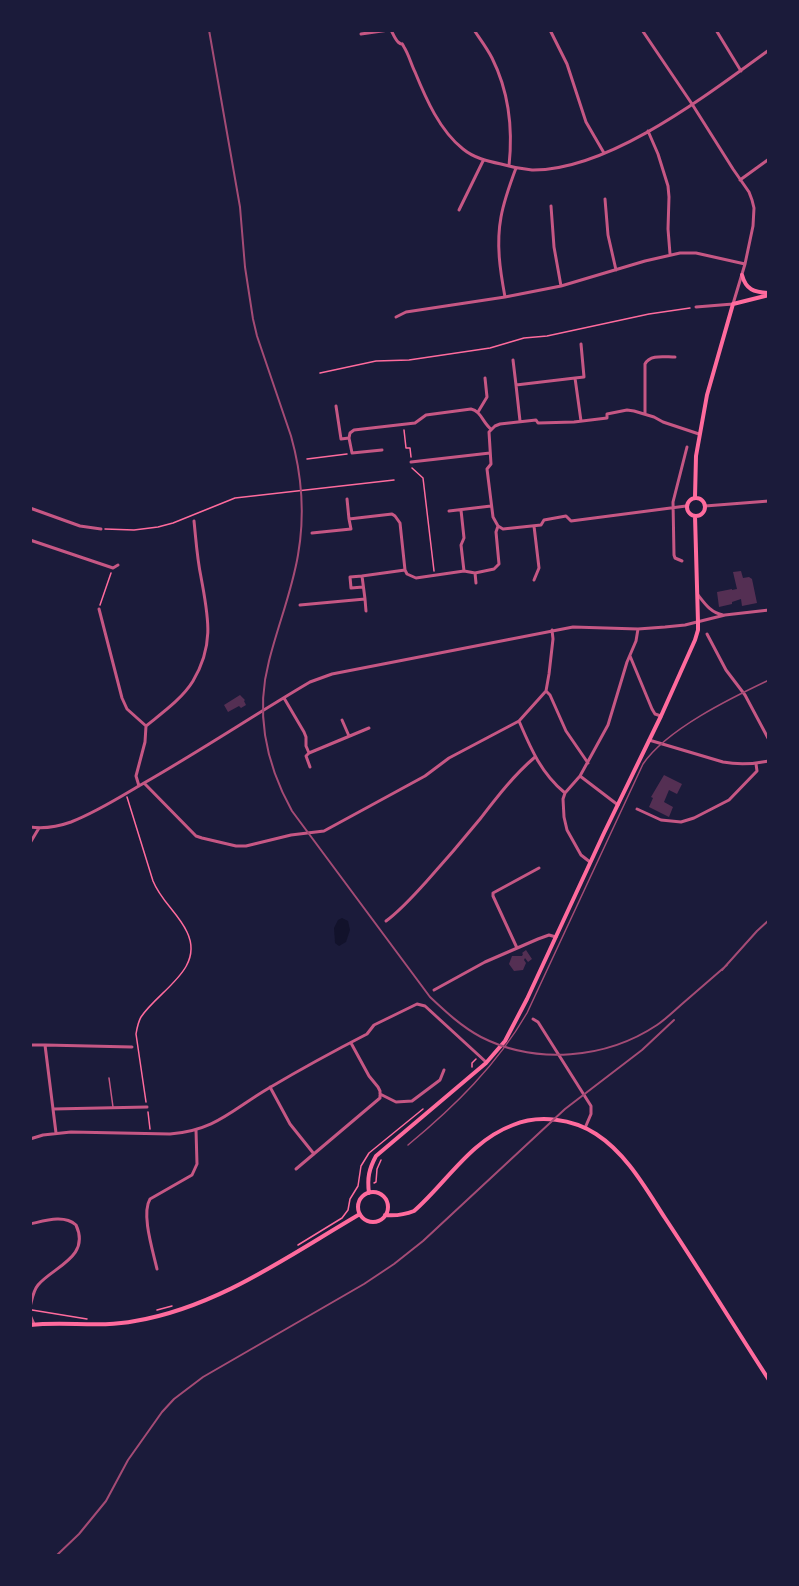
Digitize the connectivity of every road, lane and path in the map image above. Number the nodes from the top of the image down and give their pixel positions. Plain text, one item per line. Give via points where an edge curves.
1 (390, 30) edge
2 (474, 30) edge
3 (550, 30) edge
4 (642, 30) edge
5 (716, 30) edge
6 (361, 34) dead end
7 (769, 50) edge
8 (741, 71) junction
9 (692, 104) junction
10 (648, 131) junction
11 (604, 153) junction
12 (769, 159) edge
13 (483, 160) junction
14 (509, 166) junction
15 (516, 168) junction
16 (740, 180) junction
17 (605, 199) dead end
18 (551, 206) dead end
19 (459, 210) dead end
20 (670, 254) junction
21 (745, 264) junction
22 (616, 270) junction
23 (742, 275) junction
24 (561, 286) junction
25 (769, 294) edge
26 (505, 297) junction
27 (733, 304) junction
28 (696, 307) joint
29 (396, 316) dead end
30 (580, 344) dead end
31 (675, 357) dead end
32 (513, 360) dead end
33 (320, 373) dead end
34 (485, 378) dead end
35 (575, 378) junction
36 (516, 385) junction
37 (336, 406) dead end
38 (478, 412) junction
39 (645, 414) junction
40 (520, 421) junction
41 (580, 421) junction
42 (404, 424) junction
43 (491, 429) junction
44 (699, 434) junction
45 (349, 438) junction
46 (687, 447) dead end
47 (382, 450) dead end
48 (352, 453) junction
49 (490, 453) junction
50 (306, 459) dead end
51 (411, 462) junction
52 (394, 480) dead end
53 (695, 497) junction
54 (347, 499) dead end
55 (769, 501) edge
56 (491, 506) junction
57 (686, 506) junction
58 (705, 506) junction
59 (674, 507) junction
60 (30, 508) edge
61 (461, 510) junction
62 (449, 511) dead end
63 (695, 516) junction
64 (349, 519) junction
65 (194, 521) dead end
66 (498, 526) junction
67 (534, 526) junction
68 (101, 529) joint
69 (312, 533) dead end
70 (30, 540) edge
71 (682, 561) dead end
72 (118, 565) dead end
73 (112, 568) junction
74 (405, 570) junction
75 (464, 571) junction
76 (475, 573) junction
77 (435, 575) junction
78 (362, 576) junction
79 (534, 580) dead end
80 (476, 583) dead end
81 (363, 587) junction
82 (698, 595) junction
83 (365, 599) junction
84 (300, 605) dead end
85 (99, 609) joint
86 (769, 610) edge
87 (366, 611) dead end
88 (725, 615) junction
89 (698, 622) junction
90 (638, 629) junction
91 (552, 630) junction
92 (707, 634) dead end
93 (629, 655) junction
94 (546, 691) junction
95 (284, 698) junction
96 (661, 716) junction
97 (342, 720) dead end
98 (519, 721) junction
99 (146, 726) junction
100 (369, 728) dead end
101 (350, 736) junction
102 (649, 740) junction
103 (769, 740) edge
104 (309, 753) junction
105 (535, 757) junction
106 (769, 761) edge
107 (588, 763) junction
108 (756, 764) junction
109 (310, 767) dead end
110 (580, 776) junction
111 (142, 784) junction
112 (565, 793) junction
113 (126, 794) junction
114 (618, 805) junction
115 (637, 809) dead end
116 (30, 827) edge
117 (39, 828) junction
118 (30, 843) edge
119 (590, 862) junction
120 (539, 867) dead end
121 (386, 921) dead end
122 (556, 937) junction
123 (517, 948) junction
124 (434, 990) dead end
125 (533, 1019) dead end
126 (351, 1043) junction
127 (30, 1045) edge
128 (45, 1045) junction
129 (132, 1047) dead end
130 (486, 1063) junction
131 (444, 1070) dead end
132 (109, 1078) dead end
133 (270, 1087) junction
134 (380, 1094) junction
135 (147, 1107) junction
136 (53, 1108) junction
137 (113, 1108) junction
138 (585, 1128) junction
139 (196, 1131) junction
140 (56, 1133) junction
141 (151, 1134) junction
142 (30, 1139) edge
143 (382, 1150) junction
144 (314, 1154) junction
145 (296, 1169) dead end
146 (376, 1182) dead end
147 (358, 1186) dead end
148 (369, 1193) junction
149 (360, 1214) junction
150 (385, 1215) junction
151 (30, 1224) edge
152 (298, 1245) dead end
153 (157, 1269) dead end
154 (179, 1304) dead end
155 (30, 1309) edge
156 (154, 1311) dead end
157 (30, 1315) edge
158 (90, 1319) dead end
159 (32, 1325) edge
160 (769, 1380) edge

1 - 6 street
1 - 13 street via 403,45 442,126 463,149
2 - 14 street via 493,61 507,102 511,132
3 - 11 street via 567,64 586,122
4 - 9 street
5 - 8 street
7 - 8 street
8 - 9 street
9 - 10 street
9 - 16 street
10 - 11 street
10 - 20 street via 668,186
11 - 15 street via 549,169
12 - 16 street
13 - 14 street
13 - 19 street
14 - 15 street
15 - 26 street via 501,219 499,262
16 - 21 street via 754,208
17 - 22 street
18 - 24 street
20 - 21 street via 696,253
20 - 22 street
21 - 23 street
22 - 24 street
23 - 25 main road via 748,288
23 - 27 street
24 - 26 street
25 - 27 main road
26 - 29 street
27 - 28 street
27 - 44 main road
28 - 33 path via 524,338 490,348 409,360 376,360
30 - 35 street via 584,377
31 - 39 street via 646,361
32 - 36 street
34 - 38 street via 487,397
35 - 36 street
35 - 41 street
36 - 40 street
37 - 45 street via 341,439
38 - 42 street via 471,409 426,415 416,423
38 - 43 street
39 - 41 street via 627,410 607,414 607,418
39 - 44 street
40 - 41 street
40 - 43 street
42 - 45 street via 354,430
42 - 51 path
43 - 49 street
44 - 53 main road
45 - 48 street
46 - 59 street
47 - 48 street
48 - 50 path
49 - 51 street
49 - 56 street via 491,464 487,469
51 - 77 path via 423,478
52 - 68 path via 235,498 158,527
53 - 57 main road
53 - 58 main road
54 - 64 street
55 - 58 street
56 - 61 street
56 - 66 street
57 - 59 street
57 - 63 main road
58 - 63 main road
59 - 67 street via 571,521 566,516 544,519 541,525
59 - 71 street via 674,555
60 - 68 street via 80,526
61 - 62 street
61 - 75 street
63 - 82 main road
64 - 69 street via 351,529
64 - 74 street via 395,516 400,523
65 - 99 street via 209,626 204,654 192,682
66 - 67 street
66 - 76 street via 499,564
67 - 79 street via 538,568
70 - 73 street
72 - 73 street
73 - 85 path
74 - 77 street via 416,578
74 - 78 street
75 - 76 street
75 - 77 street
76 - 80 street
78 - 81 street
78 - 81 street via 350,577 351,588
81 - 83 street
82 - 88 street via 710,609
82 - 89 main road
83 - 84 street
83 - 87 street
85 - 99 street via 124,704
86 - 88 street
88 - 89 street
89 - 90 street
89 - 96 main road via 695,640
90 - 91 street via 584,626
90 - 93 street
91 - 94 street
91 - 95 street via 332,674
92 - 103 street
93 - 96 street via 652,709
93 - 107 street via 612,714
94 - 98 street
94 - 107 street
95 - 104 street via 304,732
95 - 111 street
96 - 102 main road
97 - 101 street
98 - 105 street
98 - 111 street via 328,830 236,846 196,836
99 - 111 street via 136,776
100 - 101 street
101 - 104 street
102 - 108 street via 723,762
102 - 114 main road
104 - 109 street via 306,756
105 - 112 street
105 - 121 street via 504,788 453,853
106 - 108 street
107 - 110 street
108 - 115 street via 757,771 729,800 694,818 681,822 661,820
110 - 112 street
110 - 114 street
111 - 113 street
112 - 119 street via 567,830 580,855
113 - 117 street via 70,822
113 - 135 path via 158,893 187,932 192,947 188,965 137,1025
114 - 119 main road
116 - 117 street
117 - 118 street
119 - 122 main road
120 - 123 street via 492,896
122 - 123 street via 544,936
122 - 130 main road via 520,1014 505,1041
123 - 124 street
125 - 138 street via 591,1106
126 - 130 street via 374,1025 420,1004
126 - 133 street
126 - 134 street
127 - 128 street
128 - 129 street
128 - 136 street
130 - 143 main road
131 - 134 street via 440,1080 412,1101 396,1102
132 - 137 lane
133 - 139 street via 218,1122
133 - 144 street via 290,1124
134 - 144 street via 376,1102
135 - 137 street
135 - 141 path
136 - 137 street
136 - 140 street
138 - 150 main road via 542,1119 514,1124 473,1149 414,1211
138 - 160 main road via 620,1154 634,1172
139 - 141 street
139 - 153 street via 197,1164 192,1175 147,1203 147,1226
140 - 141 street
140 - 142 street
143 - 146 path
143 - 148 main road via 369,1171
144 - 145 street
147 - 152 path via 342,1218
148 - 149 main road via 359,1201
148 - 150 main road via 385,1199
149 - 150 main road via 372,1222
149 - 159 main road via 238,1286 199,1303 133,1322
151 - 155 street via 63,1219 77,1229 79,1238 68,1261 36,1287
154 - 156 path
155 - 158 path
157 - 159 street

